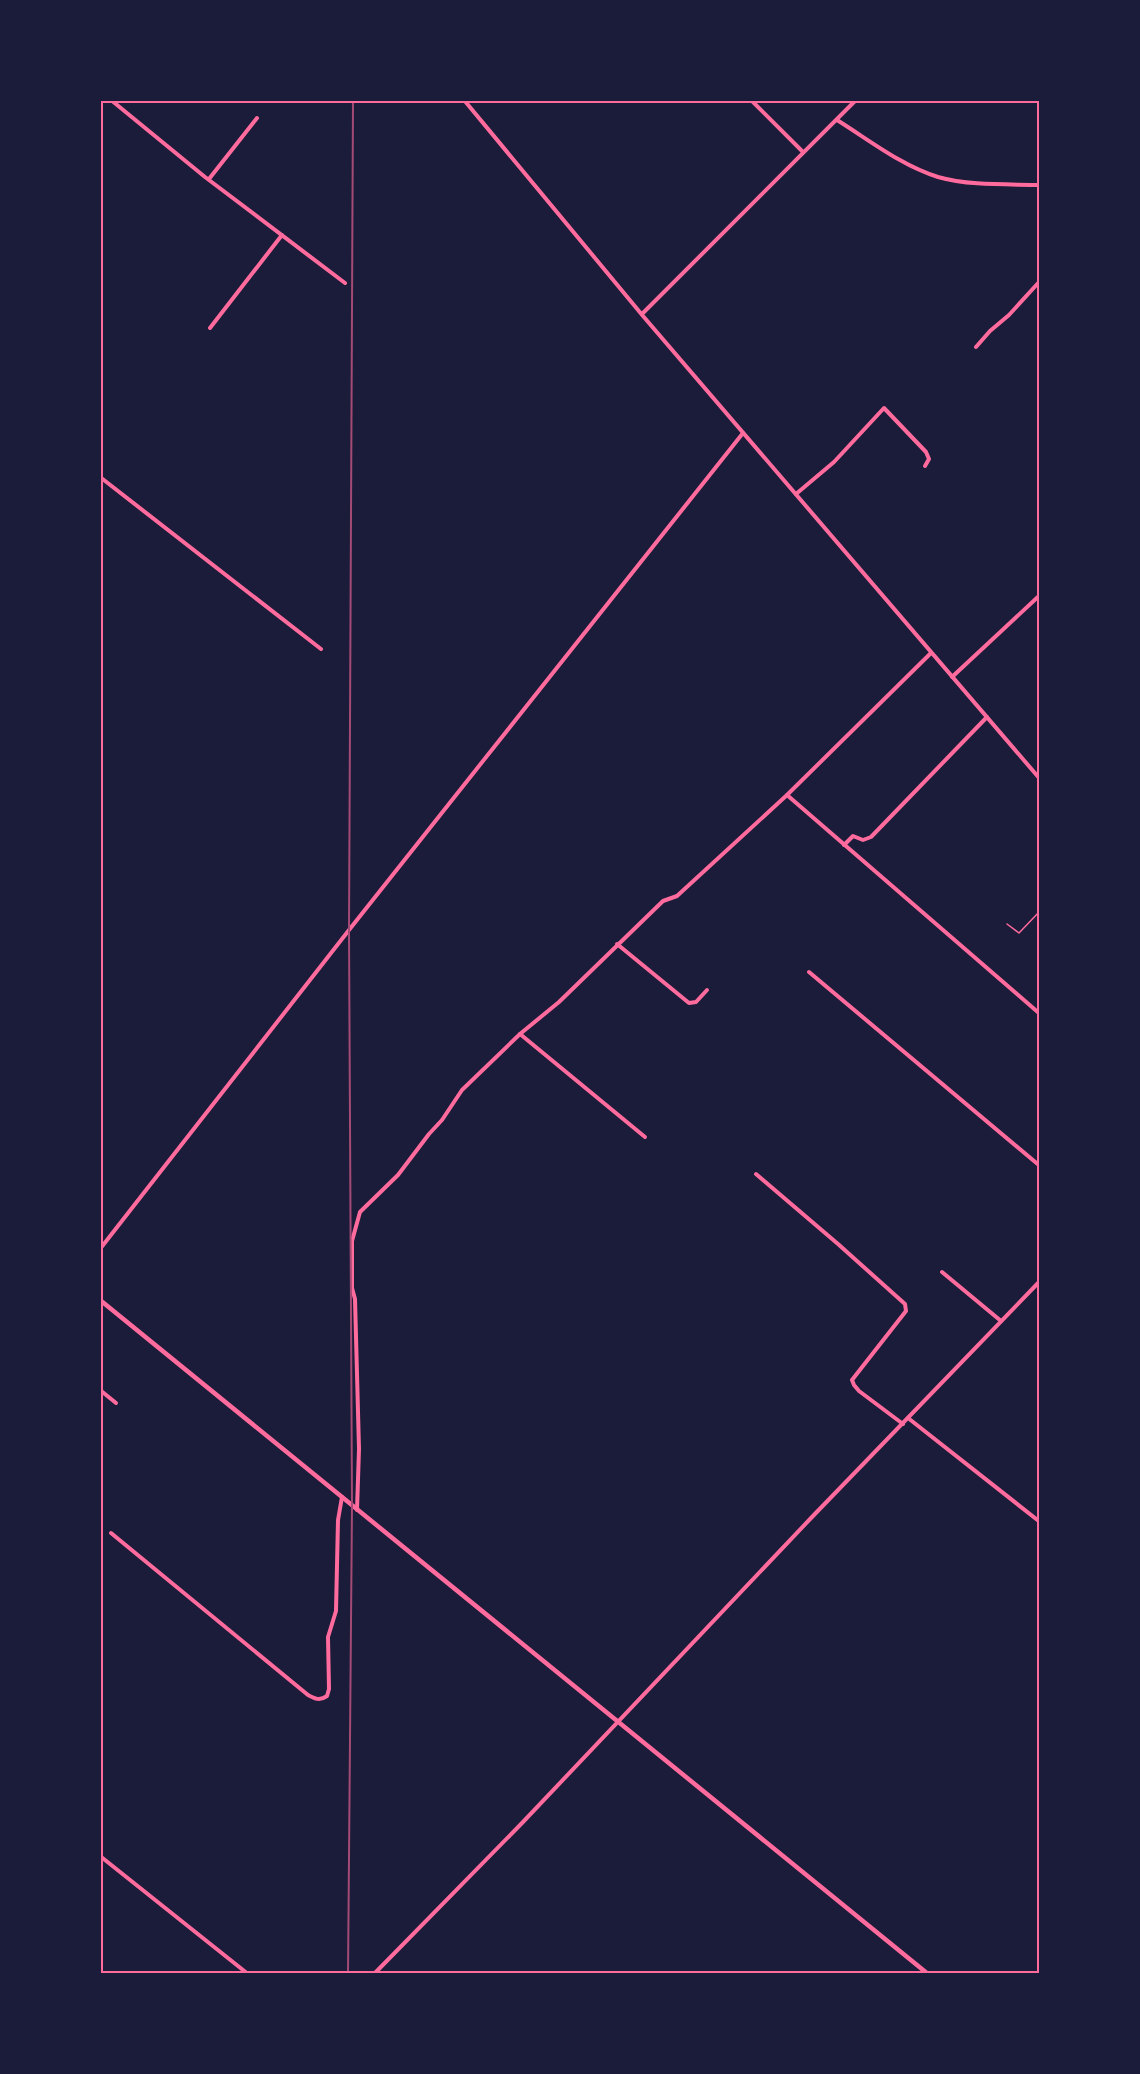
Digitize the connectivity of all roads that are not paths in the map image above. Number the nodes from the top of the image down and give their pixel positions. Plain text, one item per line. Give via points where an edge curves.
1 (111, 100) edge
2 (464, 100) edge
3 (752, 100) edge
4 (856, 100) edge
5 (257, 118) dead end
6 (837, 120) junction
7 (802, 152) junction
8 (209, 179) junction
9 (1040, 185) edge
10 (282, 235) junction
11 (1040, 281) edge
12 (345, 283) dead end
13 (642, 314) junction
14 (210, 328) dead end
15 (976, 348) dead end
16 (743, 433) junction
17 (925, 466) dead end
18 (100, 477) edge
19 (796, 494) junction
20 (1040, 595) edge
21 (321, 649) dead end
22 (931, 653) junction
23 (952, 677) junction
24 (987, 717) junction
25 (1040, 779) edge
26 (787, 795) junction
27 (844, 845) junction
28 (1040, 912) edge
29 (1007, 924) dead end
30 (617, 944) junction
31 (808, 972) dead end
32 (707, 990) dead end
33 (1040, 1014) edge
34 (520, 1035) junction
35 (645, 1137) dead end
36 (1040, 1166) edge
37 (756, 1174) dead end
38 (100, 1249) edge
39 (942, 1272) dead end
40 (1040, 1281) edge
41 (100, 1300) edge
42 (1001, 1322) junction
43 (100, 1390) edge
44 (116, 1403) dead end
45 (908, 1418) junction
46 (903, 1424) junction
47 (342, 1497) junction
48 (357, 1510) junction
49 (1040, 1522) edge
50 (111, 1533) dead end
51 (618, 1722) junction
52 (100, 1856) edge
53 (248, 1974) edge
54 (374, 1974) edge
55 (928, 1974) edge

1 - 8 street
2 - 13 street
3 - 7 street
4 - 6 street
5 - 8 street
6 - 7 street
6 - 9 street via 903,161 940,177
7 - 13 street
8 - 10 street
10 - 12 street
10 - 14 street
11 - 15 street
13 - 16 street
16 - 19 street
16 - 38 street
17 - 19 street via 929,459 926,452 884,408 834,462
18 - 21 street
19 - 22 street
20 - 23 street
22 - 23 street
22 - 26 street
23 - 24 street
24 - 25 street
24 - 27 street via 867,840 853,836
26 - 27 street
26 - 30 street via 677,896 663,901
27 - 33 street
28 - 29 lane via 1019,933
30 - 32 street via 689,1003 696,1002
30 - 34 street
31 - 36 street
34 - 35 street
34 - 48 street via 460,1092 398,1175 360,1212 352,1241 359,1449
37 - 46 street via 905,1304 906,1311 900,1320 852,1380 859,1391
39 - 42 street
40 - 42 street
41 - 47 street
42 - 45 street
43 - 44 street
45 - 46 street
45 - 49 street
46 - 51 street
47 - 48 street
47 - 50 street via 336,1611 328,1637 329,1689 327,1696 320,1699 308,1695
48 - 51 street
51 - 54 street
51 - 55 street
52 - 53 street

